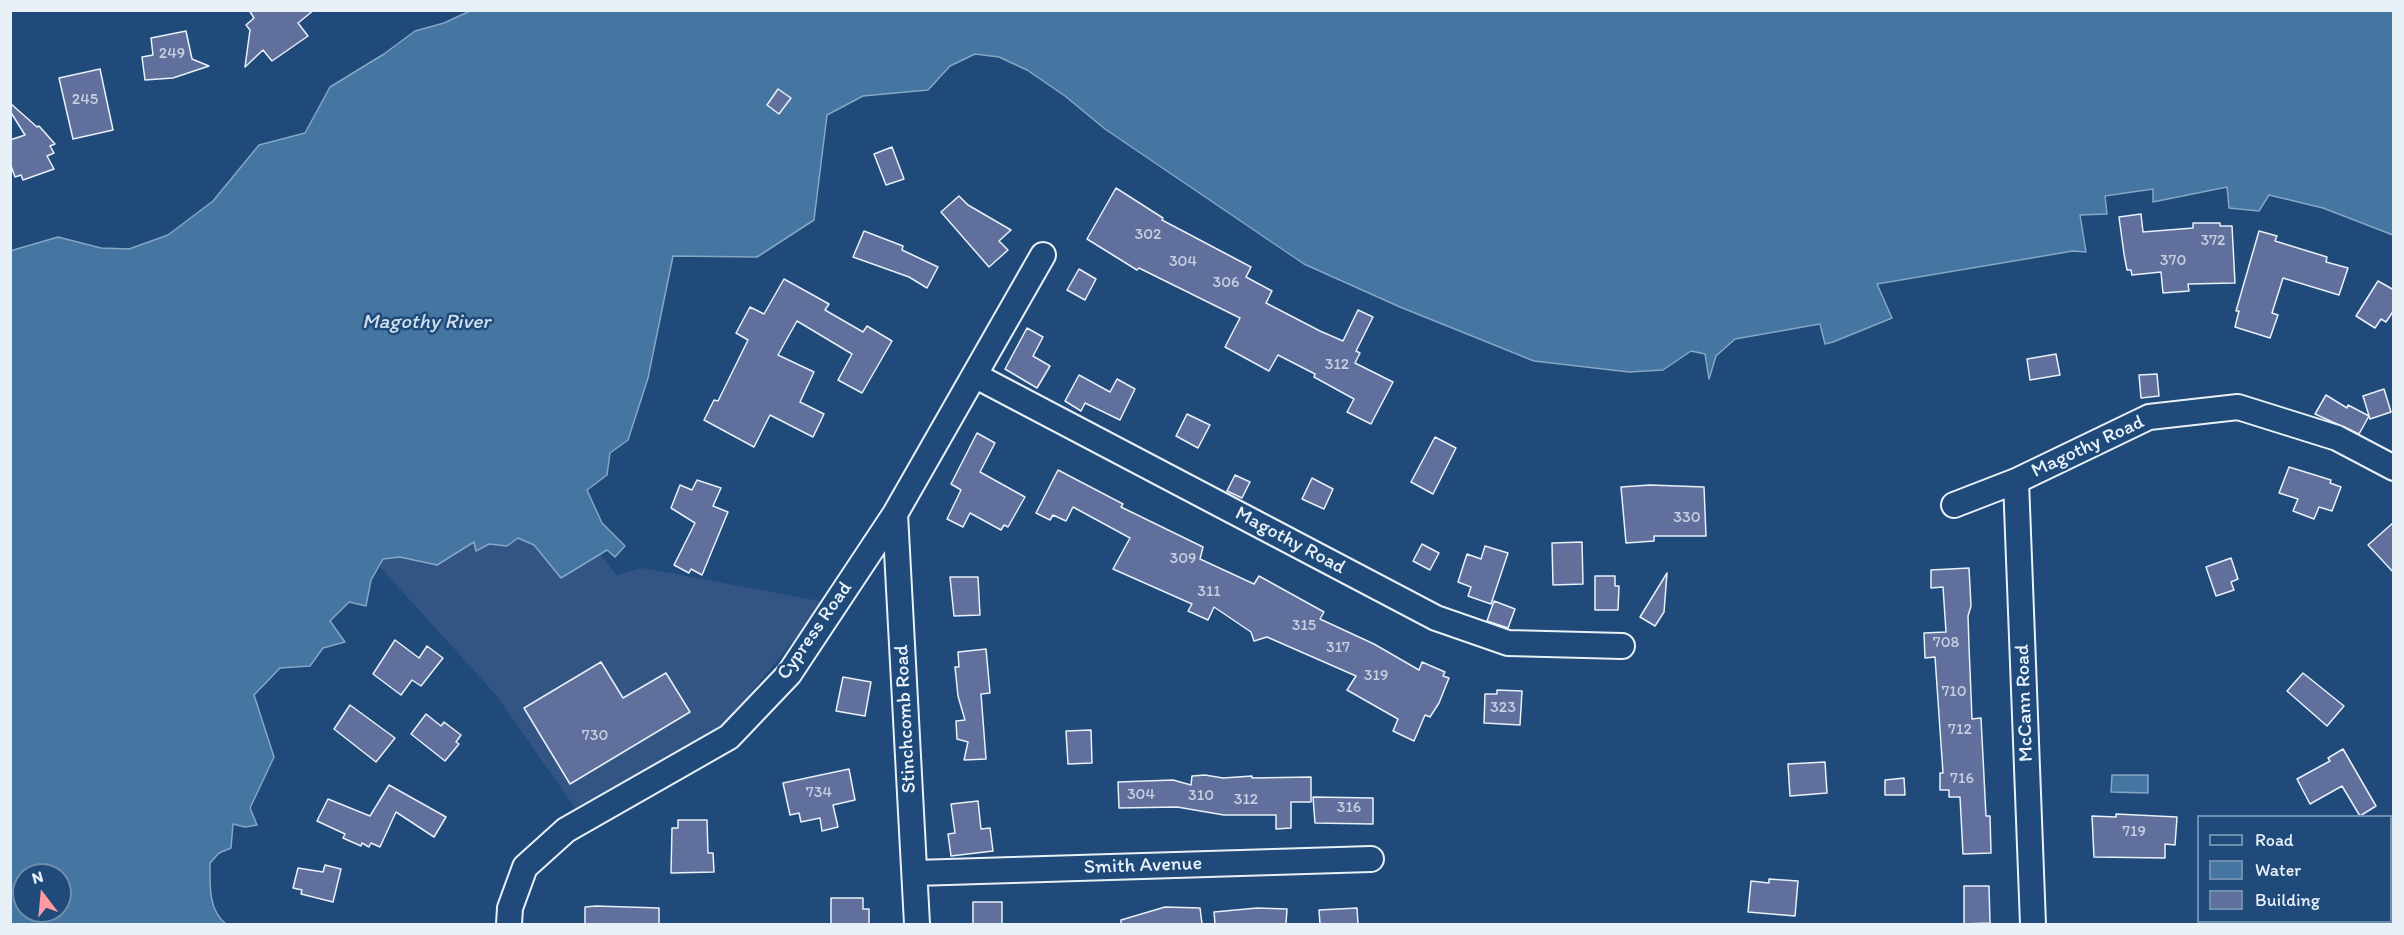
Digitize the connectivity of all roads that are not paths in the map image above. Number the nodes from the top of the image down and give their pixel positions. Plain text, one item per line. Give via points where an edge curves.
1 (1043, 255) dead end
2 (976, 376) junction
3 (2394, 468) edge
4 (2016, 481) junction
5 (1954, 505) dead end
6 (895, 514) junction
7 (1622, 646) dead end
8 (1371, 860) dead end
9 (915, 873) junction
10 (509, 924) edge
11 (917, 924) edge
12 (2033, 924) edge

1 - 2 street, Cypress Road
2 - 6 street, Cypress Road
2 - 7 street, Magothy Road via 1436,618 1508,643
3 - 4 street, Magothy Road via 2337,438 2238,406 2149,417
4 - 5 street, Magothy Road
4 - 12 street, McCann Road
6 - 9 street, Stinchcomb Road
6 - 10 street, Cypress Road via 789,674 729,736 566,830 525,867 510,908
8 - 9 street, Smith Avenue
9 - 11 street, Stinchcomb Road

